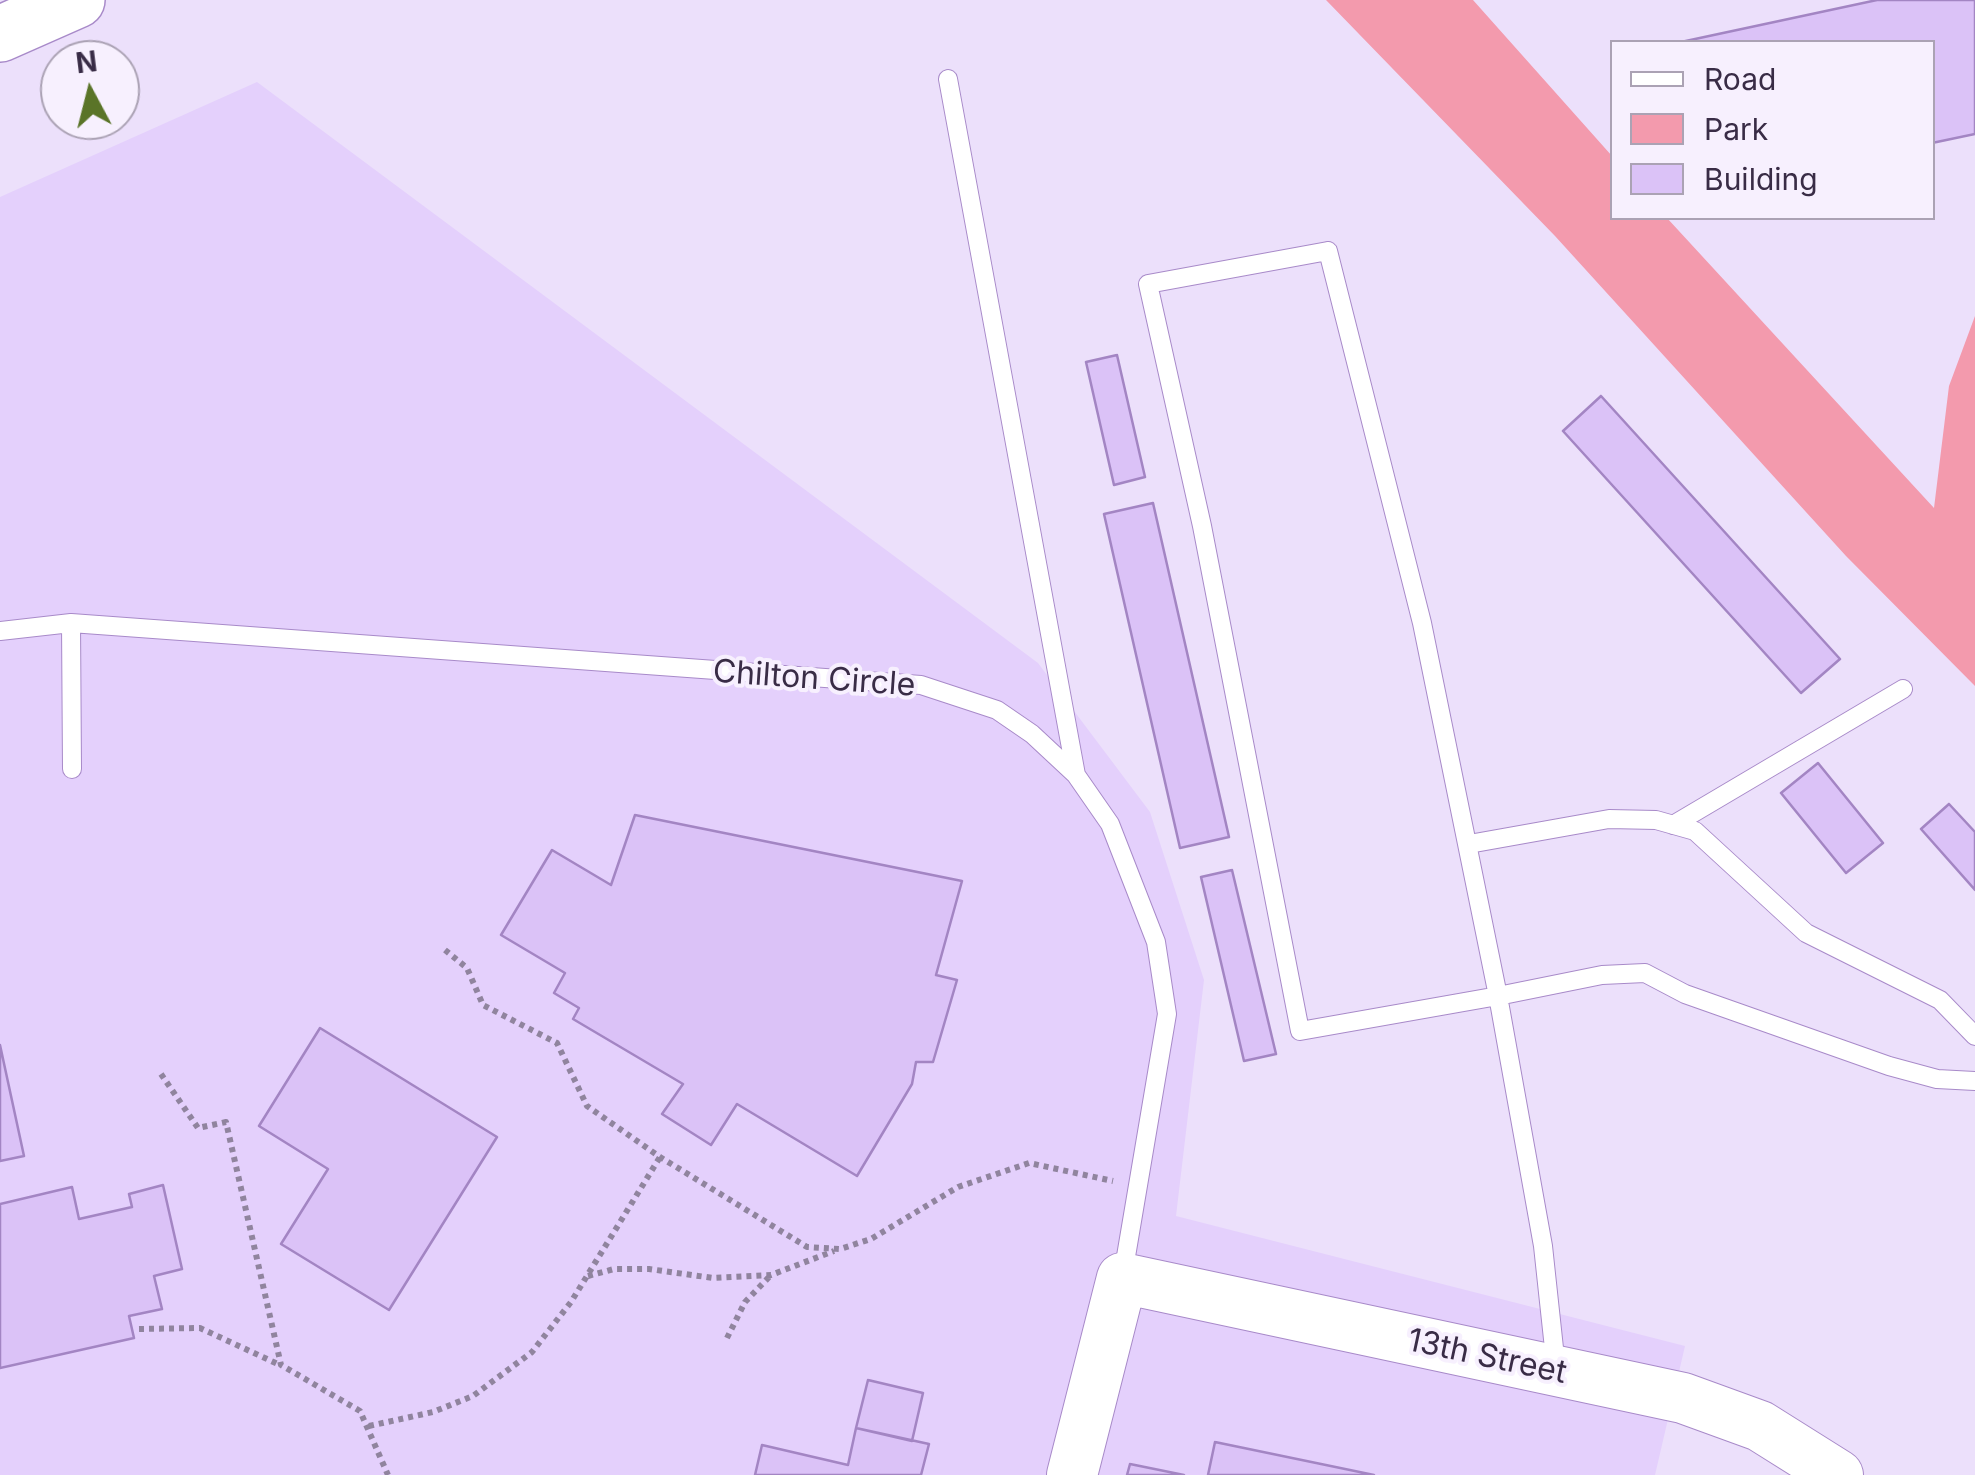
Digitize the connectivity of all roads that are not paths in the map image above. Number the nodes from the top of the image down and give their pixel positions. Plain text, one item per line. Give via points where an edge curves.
1 (77, 0) edge
2 (0, 34) edge
3 (948, 80) dead end
4 (71, 623) junction
5 (0, 631) edge
6 (1903, 689) dead end
7 (72, 769) dead end
8 (1076, 775) junction
9 (1673, 825) junction
10 (1469, 844) junction
11 (1498, 996) junction
12 (1975, 1036) edge
13 (1975, 1081) edge
14 (1122, 1278) junction
15 (1557, 1372) junction
16 (1072, 1475) edge
17 (1838, 1475) edge

1 - 2 highway
3 - 8 lane
4 - 5 lane, Chilton Circle
4 - 7 lane
4 - 8 lane, Chilton Circle via 921,684 997,710
6 - 9 lane
8 - 14 lane, Chilton Circle via 1110,824 1156,942 1168,1014
9 - 10 lane via 1609,819
9 - 12 lane via 1709,842 1806,933 1940,1000
10 - 11 lane
10 - 11 lane via 1422,623 1328,250 1148,284 1300,1031
11 - 13 lane via 1645,972 1685,994 1889,1066
11 - 15 lane via 1543,1246
14 - 15 street, 13th Street
14 - 16 street
15 - 17 street, 13th Street via 1683,1398 1760,1426

